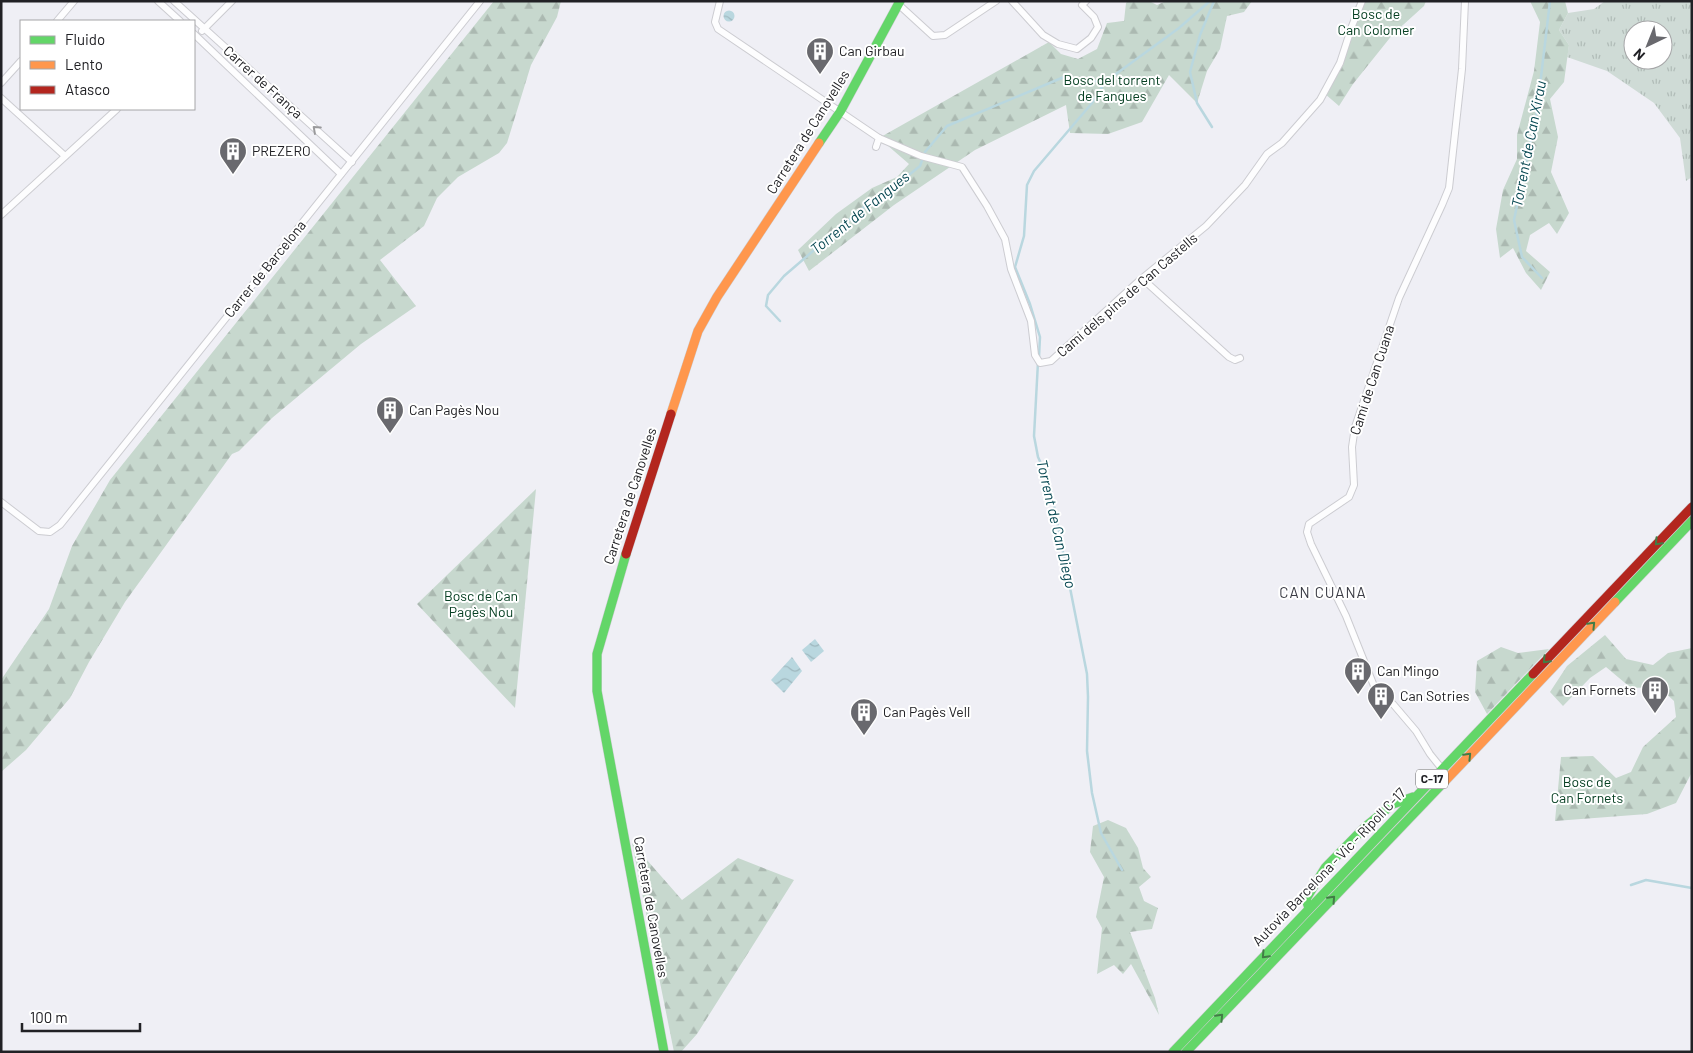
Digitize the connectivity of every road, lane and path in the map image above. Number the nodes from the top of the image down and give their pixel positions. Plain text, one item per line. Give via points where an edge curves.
1 (74, 1) edge
2 (158, 1) edge
3 (174, 1) edge
4 (232, 1) edge
5 (480, 1) edge
6 (720, 1) edge
7 (996, 1) edge
8 (1012, 1) edge
9 (1086, 1) edge
10 (1362, 1) edge
11 (1465, 1) edge
12 (899, 3) edge
13 (57, 20) edge
14 (179, 20) edge
15 (194, 20) edge
16 (195, 21) edge
17 (204, 29) junction
18 (195, 36) edge
19 (20, 62) edge
20 (1, 83) edge
21 (1, 98) edge
22 (115, 110) edge
23 (840, 112) junction
24 (879, 138) junction
25 (876, 147) dead end
26 (65, 156) junction
27 (352, 162) junction
28 (341, 174) junction
29 (1, 215) edge
30 (1140, 280) junction
31 (1240, 358) dead end
32 (1, 502) edge
33 (1692, 507) edge
34 (1692, 521) edge
35 (1442, 769) junction
36 (1415, 797) junction
37 (1309, 908) junction
38 (1173, 1050) edge
39 (664, 1052) edge
40 (1186, 1052) edge

1 - 13 street
2 - 14 street
3 - 15 street, Carrer de França
4 - 17 street
5 - 27 street, Carrer de Barcelona
6 - 23 street, Camí dels pins de Can Castells via 715,22 718,29
7 - 12 street via 945,35 933,36
8 - 9 street via 1043,35 1058,44 1077,49 1091,38 1098,27 1082,5
10 - 30 street, Camí dels pins de Can Castells via 1340,62 1320,100 1282,143 1267,154 1206,226
11 - 35 street, Camí de Can Cuana via 1462,69 1448,188 1399,298 1355,427 1352,448 1354,485 1349,498 1309,524 1307,532 1374,686 1383,700 1398,708
12 - 23 main road, Carretera de Canovelles
16 - 17 street, Carrer de França
17 - 18 street
27 -> 17 street, Carrer de França
18 - 28 street, Carrer de França
19 - 20 street
21 - 26 street
22 - 26 street
23 - 24 street, Camí dels pins de Can Castells
23 - 39 main road, Carretera de Canovelles via 717,297 698,331 626,552 597,654 597,691
24 - 25 street
24 - 30 street, Camí dels pins de Can Castells via 924,157 962,167 1005,239 1010,269 1031,321 1035,355 1040,363 1052,360
26 - 29 street
27 - 28 street, Carrer de Barcelona
28 - 32 street, Carrer de Barcelona via 60,525 46,533 41,532
30 - 31 street via 1229,357
33 -> 35 main road, Autovia Barcelona - Vic - Ripoll C-17 / C-17
40 -> 34 main road, Autovia Barcelona - Vic - Ripoll C-17 / C-17
35 - 36 main road, Autovia Barcelona - Vic - Ripoll C-17 / C-17
36 - 37 main road, Autovia Barcelona - Vic - Ripoll C-17 / C-17
36 - 37 main road via 1393,804 1326,867 1306,898
37 -> 38 main road, Autovia Barcelona - Vic - Ripoll C-17 / C-17

